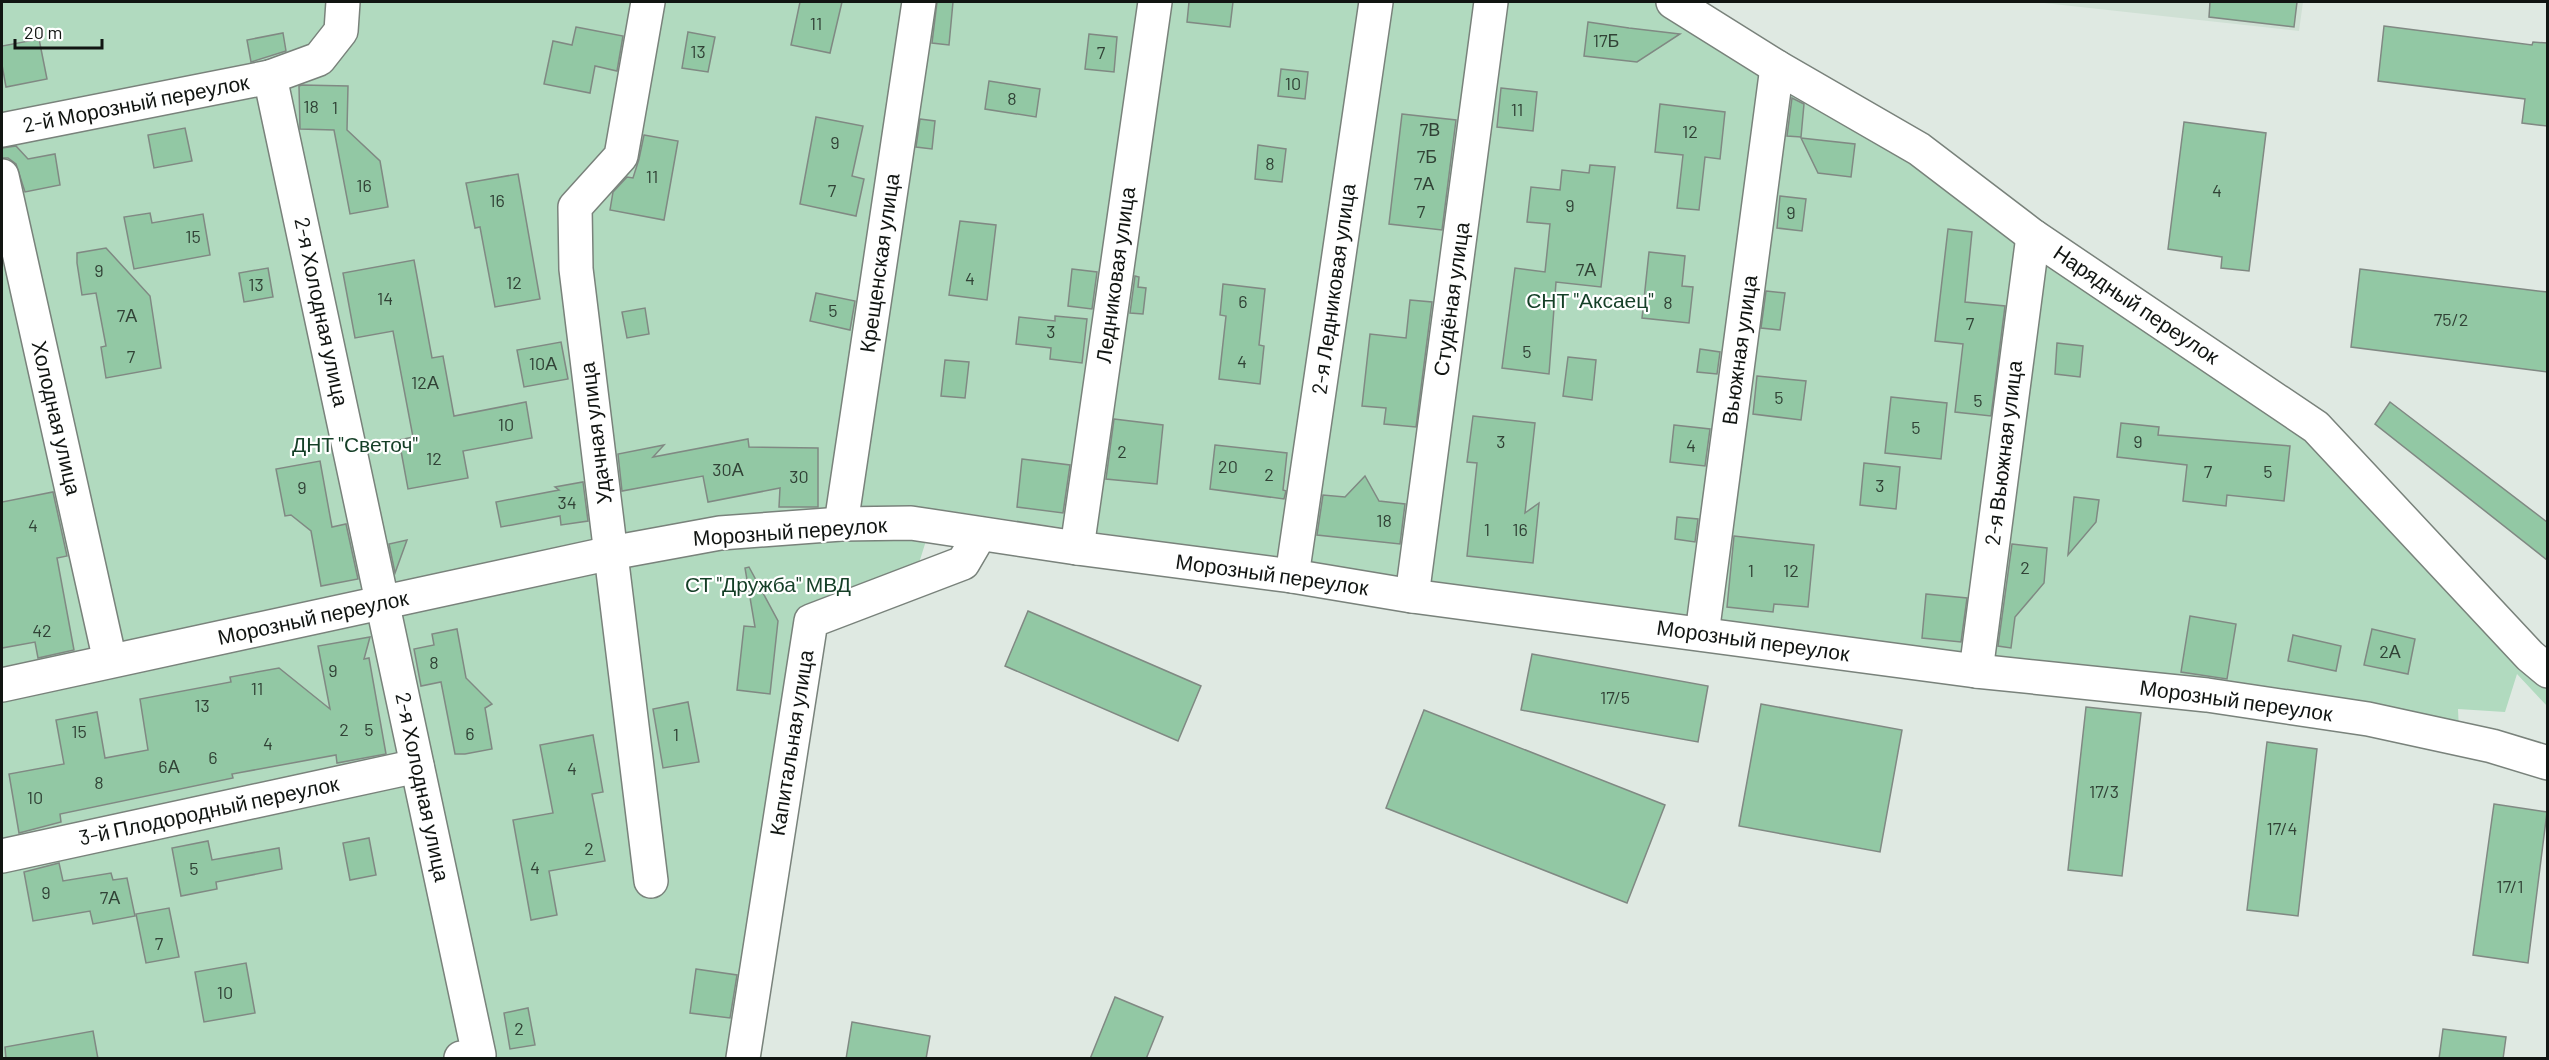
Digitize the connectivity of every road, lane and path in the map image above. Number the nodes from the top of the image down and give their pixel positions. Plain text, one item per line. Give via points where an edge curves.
1 (648, 2) edge
2 (919, 2) edge
3 (1155, 2) edge
4 (1376, 2) edge
5 (1491, 2) edge
6 (1673, 2) edge
7 (342, 16) edge
8 (1778, 67) junction
9 (270, 77) junction
10 (2, 130) edge
11 (2, 176) edge
12 (2032, 236) junction
13 (841, 524) junction
14 (980, 534) junction
15 (1077, 548) junction
16 (611, 553) junction
17 (1292, 576) junction
18 (1412, 596) junction
19 (383, 603) junction
20 (1702, 634) junction
21 (110, 661) junction
22 (1976, 671) junction
23 (2547, 671) edge
24 (2, 685) edge
25 (2547, 763) edge
26 (417, 766) junction
27 (2, 856) edge
28 (651, 881) dead end
29 (470, 1057) edge
30 (742, 1059) edge

1 - 16 street, Удачная улица via 621,156 575,207 576,269
2 - 13 street, Крещенская улица
3 - 15 street, Ледниковая улица
4 - 17 street, 2-я Ледниковая улица
5 - 18 street, Студёная улица
6 - 8 street, Нарядный переулок
7 - 9 street via 319,59
8 - 12 street, Нарядный переулок via 1919,149
8 - 20 street, Вьюжная улица
9 - 10 street, 2-й Морозный переулок
9 - 19 street, 2-я Холодная улица
11 - 21 street, Холодная улица
12 - 22 street, 2-я Вьюжная улица
12 - 23 street, Нарядный переулок via 2316,427
13 - 14 street, Морозный переулок via 911,524
13 - 16 street, Морозный переулок via 720,532
14 - 15 street, Морозный переулок
14 - 30 street, Капитальная улица via 963,563 811,621
15 - 17 street, Морозный переулок
16 - 19 street, Морозный переулок
16 - 28 street, Удачная улица
17 - 18 street, Морозный переулок
18 - 20 street, Морозный переулок
19 - 21 street, Морозный переулок
19 - 26 street, 2-я Холодная улица
20 - 22 street, Морозный переулок
21 - 24 street, Морозный переулок
22 - 25 street, Морозный переулок via 2207,695 2368,719 2492,746
26 - 27 street, 3-й Плодородный переулок
26 - 29 street, 2-я Холодная улица

